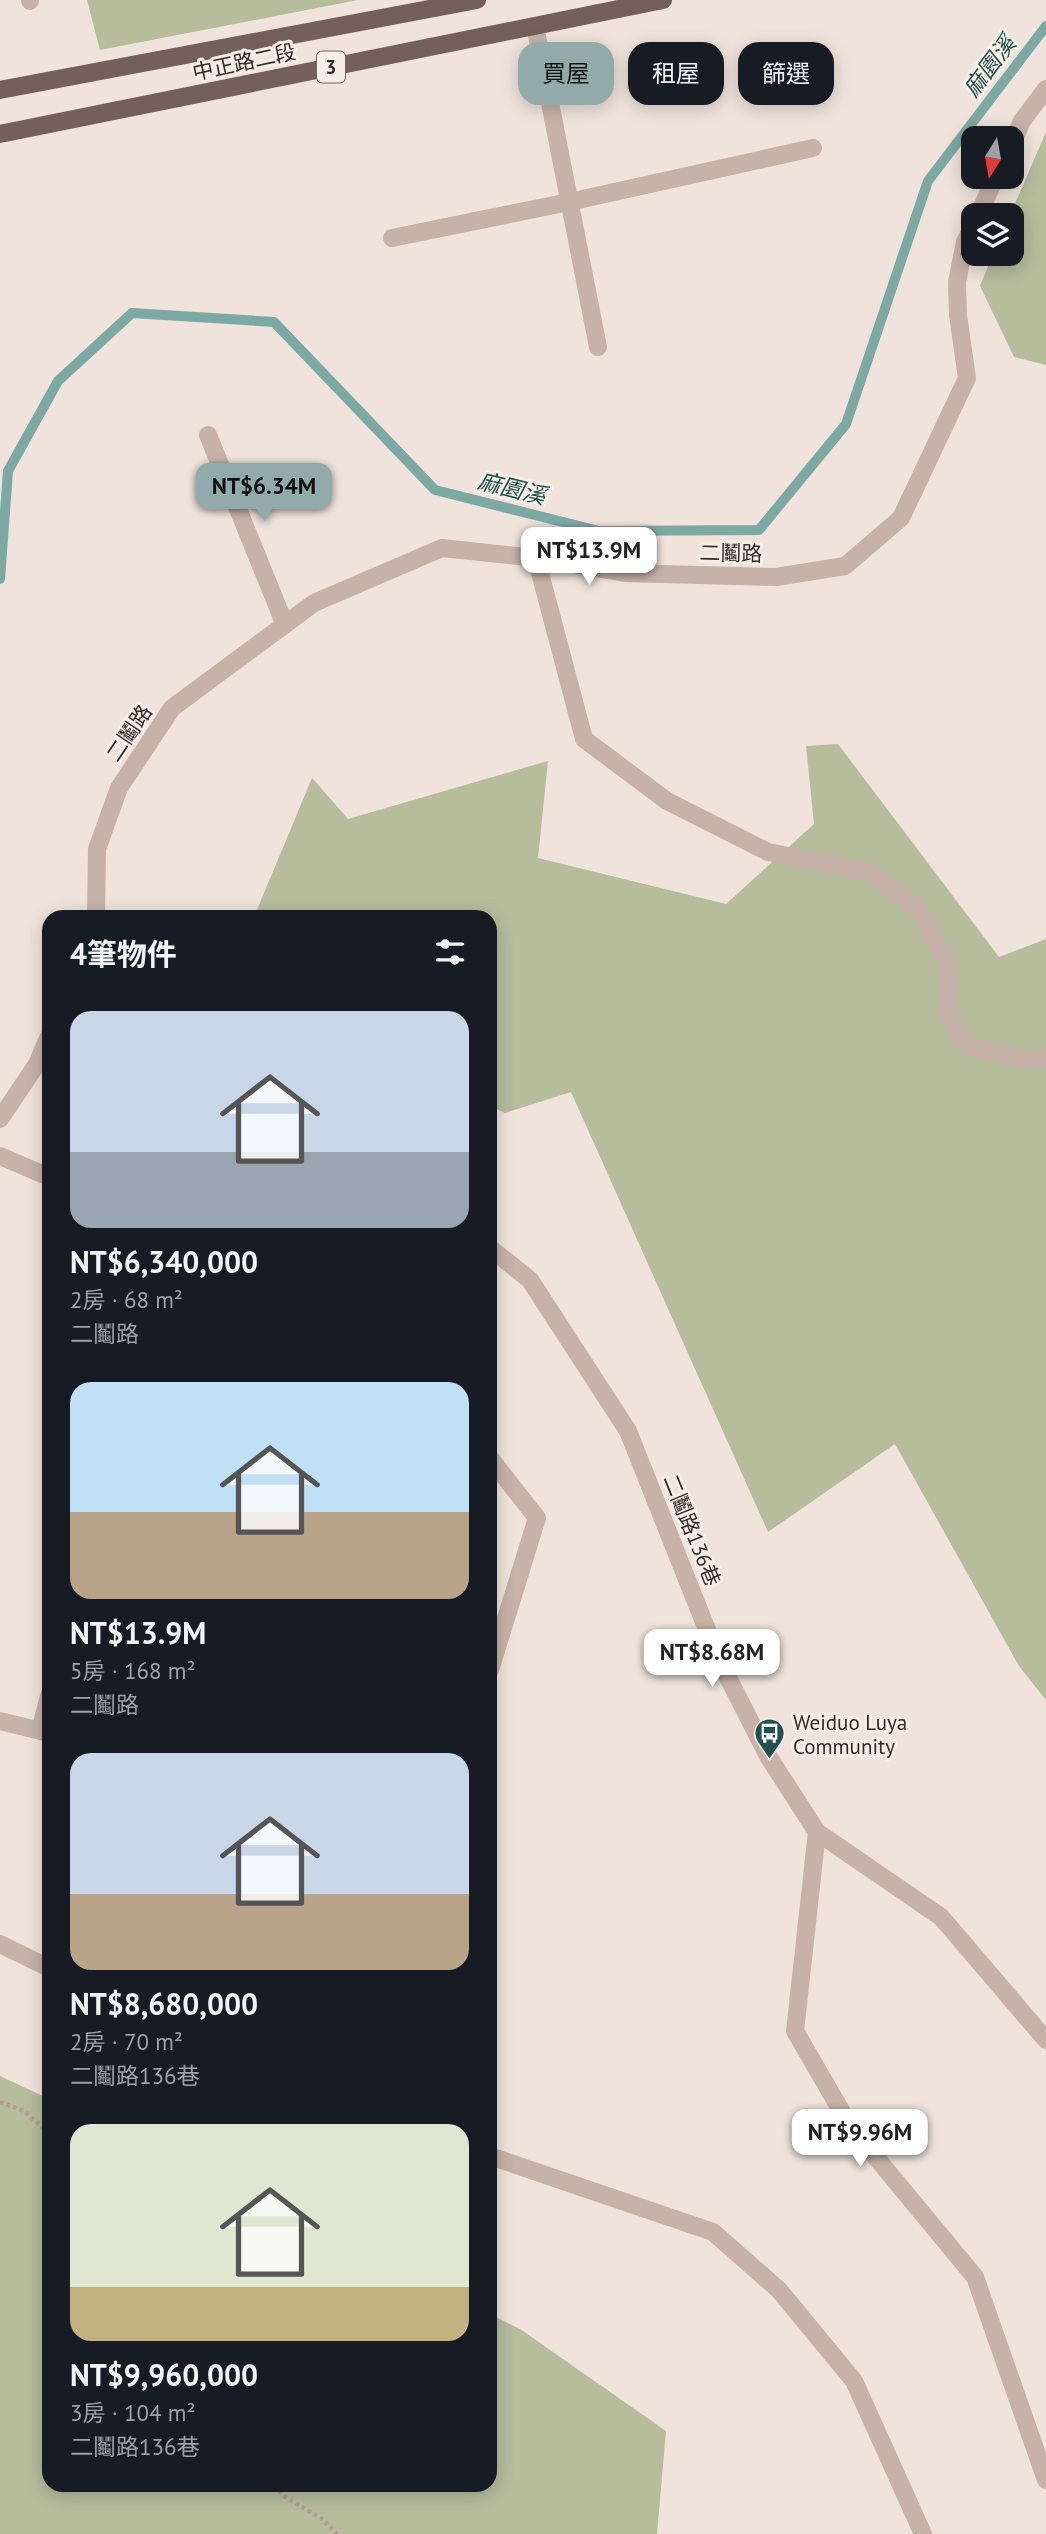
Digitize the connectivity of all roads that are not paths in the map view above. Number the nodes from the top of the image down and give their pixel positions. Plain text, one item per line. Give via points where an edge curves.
1 (477, 0) edge
2 (663, 0) edge
3 (535, 26) junction
4 (1046, 89) edge
5 (0, 90) edge
6 (1020, 126) edge
7 (0, 134) edge
8 (813, 148) dead end
9 (569, 202) junction
10 (392, 238) dead end
11 (961, 262) edge
12 (598, 347) dead end
13 (208, 435) dead end
14 (536, 558) junction
15 (285, 625) junction
16 (96, 910) edge
17 (42, 1053) edge
18 (1046, 1059) edge
19 (0, 1119) edge
20 (0, 1156) edge
21 (42, 1174) edge
22 (497, 1254) edge
23 (497, 1467) edge
24 (497, 1647) edge
25 (0, 1721) edge
26 (42, 1732) edge
27 (817, 1832) junction
28 (0, 1944) edge
29 (42, 1965) edge
30 (1046, 2040) edge
31 (497, 2158) edge
32 (1046, 2480) edge
33 (923, 2534) edge

1 - 5 main road, 中正路二段 / 3
2 - 3 main road, 中正路二段 / 3
3 - 7 main road, 中正路二段 / 3
3 - 9 street
4 - 6 street
8 - 9 street
9 - 10 street
9 - 12 street
11 - 14 street, 二鬮路 via 958,315 967,379 901,518 845,566 776,577 625,573
13 - 15 street
14 - 15 street, 二鬮路 via 442,548 314,603
14 - 18 street via 584,739 667,801 768,852 869,872 919,909 948,966 948,1016 969,1047 1021,1059
15 - 16 street, 二鬮路 via 172,708 119,788 97,849
17 - 19 street
20 - 21 street
22 - 27 street, 二鬮路136巷 via 530,1280 628,1431 719,1660 768,1756
23 - 24 street via 537,1518
25 - 26 street
27 - 30 street, 二鬮路136巷 via 941,1917
27 - 32 street via 795,2031 850,2126 975,2277
28 - 29 street
31 - 33 street via 713,2232 779,2290 854,2381

